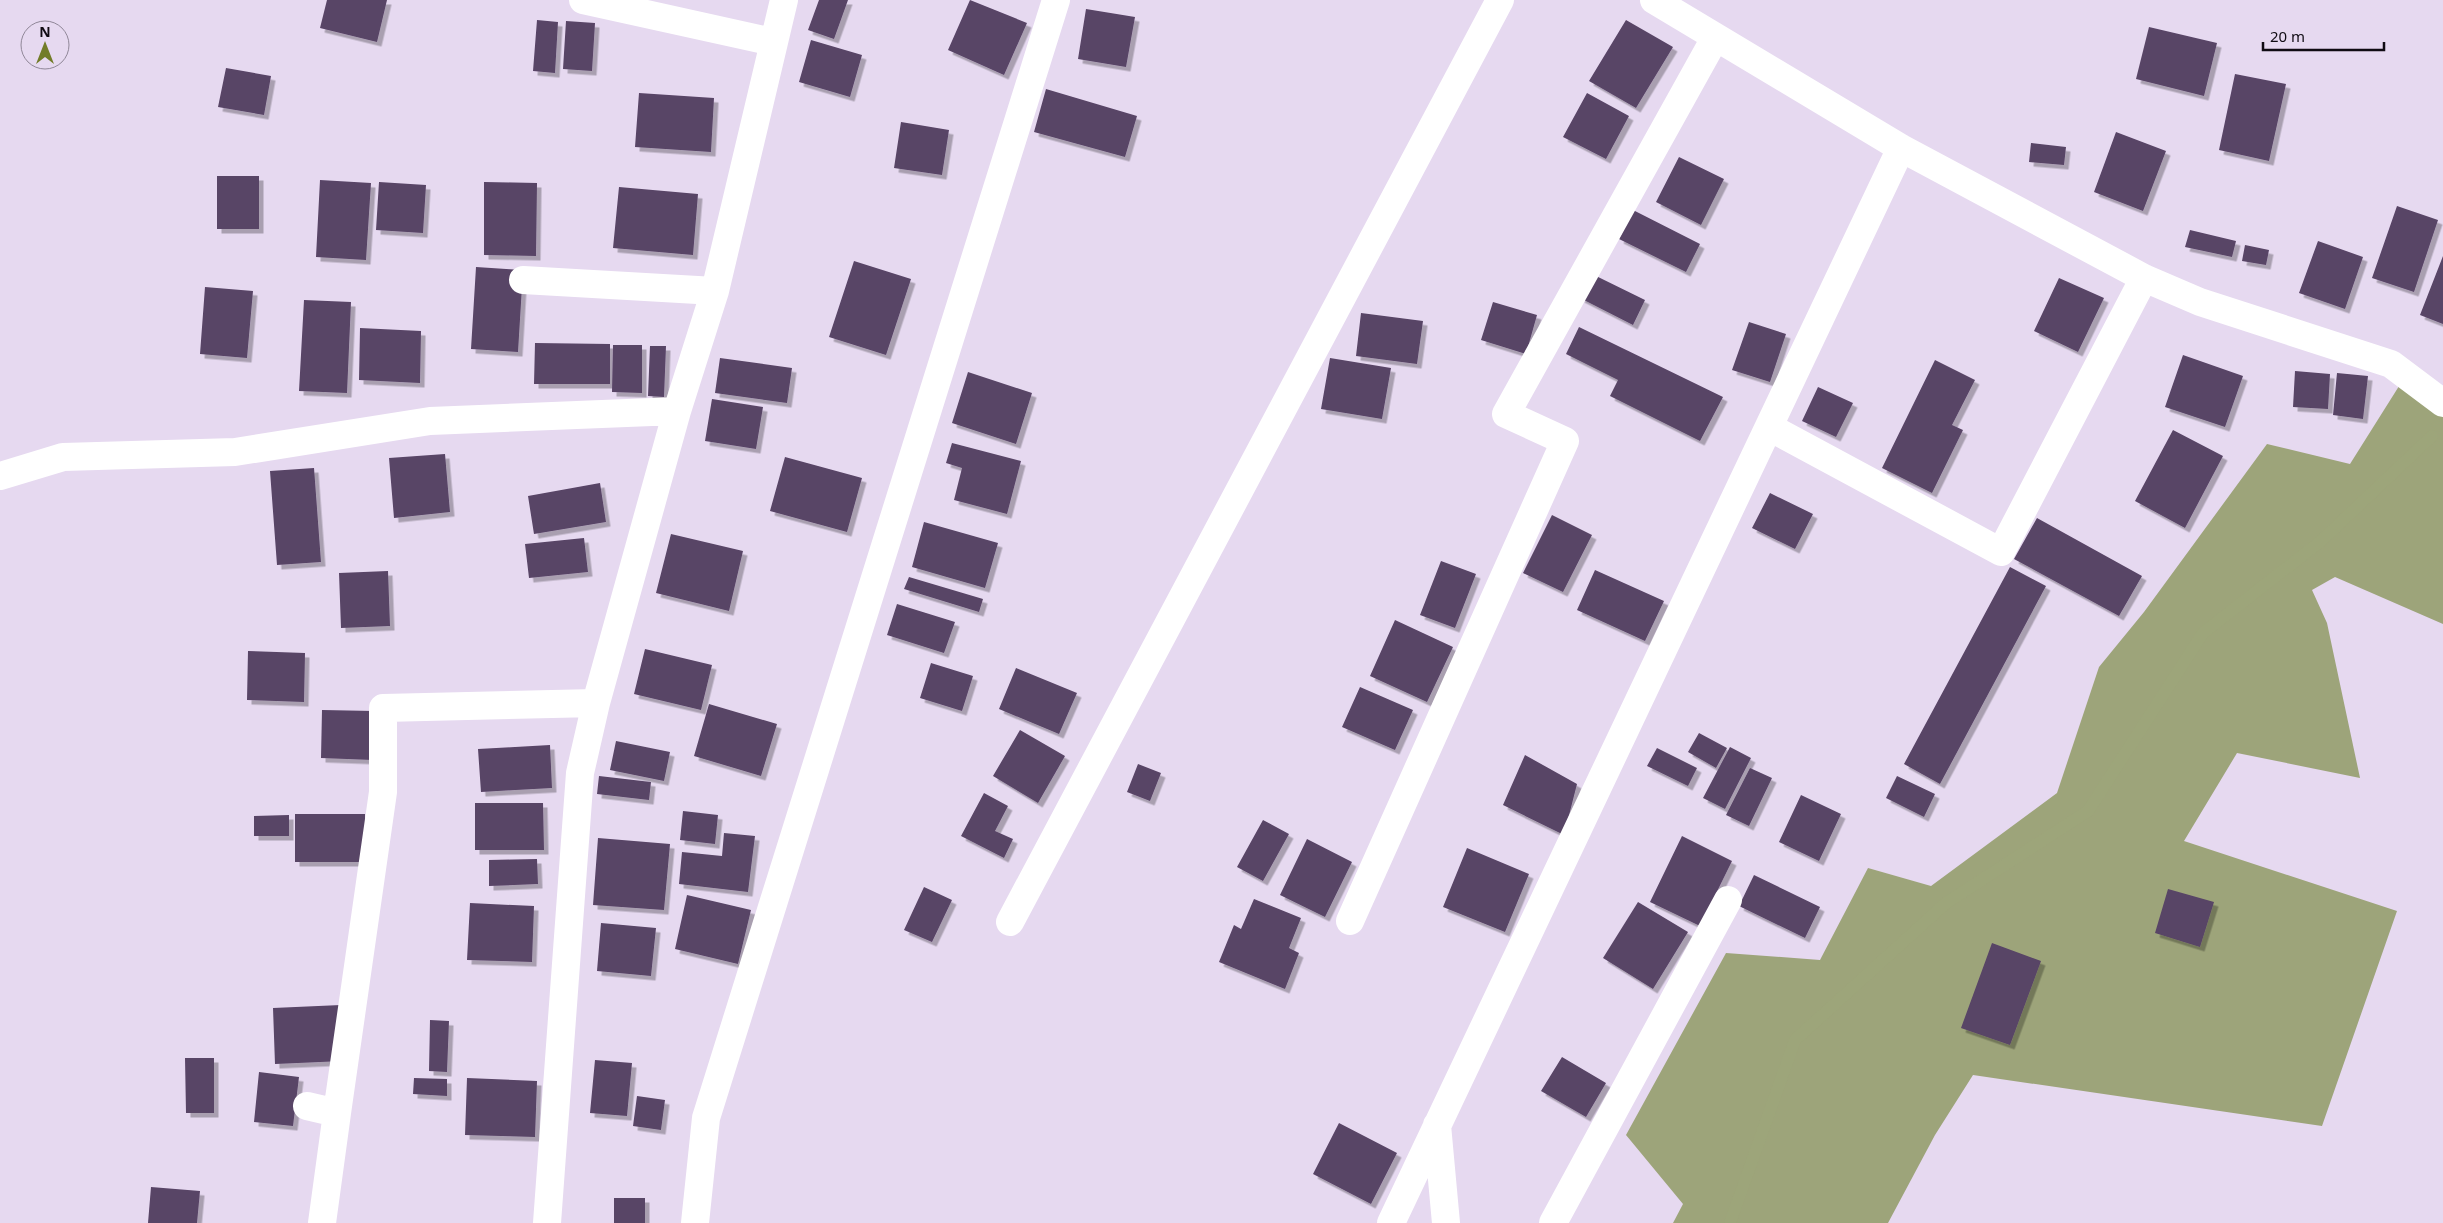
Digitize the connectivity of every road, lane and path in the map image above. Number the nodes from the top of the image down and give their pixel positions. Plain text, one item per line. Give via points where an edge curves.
1 (583, 0) edge
2 (784, 0) edge
3 (1056, 0) edge
4 (1500, 0) edge
5 (1654, 0) edge
6 (1716, 38) junction
7 (774, 42) junction
8 (1902, 148) junction
9 (2144, 278) junction
10 (523, 280) dead end
11 (716, 291) junction
12 (2443, 403) edge
13 (677, 411) junction
14 (1769, 427) junction
15 (0, 476) edge
16 (596, 703) junction
17 (1728, 900) dead end
18 (1010, 922) dead end
19 (1350, 922) dead end
20 (307, 1106) dead end
21 (338, 1113) junction
22 (1437, 1123) junction
23 (322, 1223) edge
24 (547, 1223) edge
25 (695, 1223) edge
26 (1391, 1223) edge
27 (1446, 1223) edge
28 (1553, 1223) edge

1 - 7 street
2 - 7 street
3 - 25 street via 706,1118
4 - 18 street
5 - 6 street
6 - 8 street
6 - 19 street via 1506,414 1565,441
7 - 11 street
8 - 9 street
8 - 14 street
9 - 12 street via 2200,302 2391,364
9 - 14 street via 2001,552
10 - 11 street
11 - 13 street
13 - 15 street via 430,421 235,452 63,457
13 - 16 street
14 - 22 street
16 - 21 street via 383,708 383,792
16 - 24 street via 580,773
17 - 28 street
20 - 21 street
21 - 23 street
22 - 26 street
22 - 27 street

